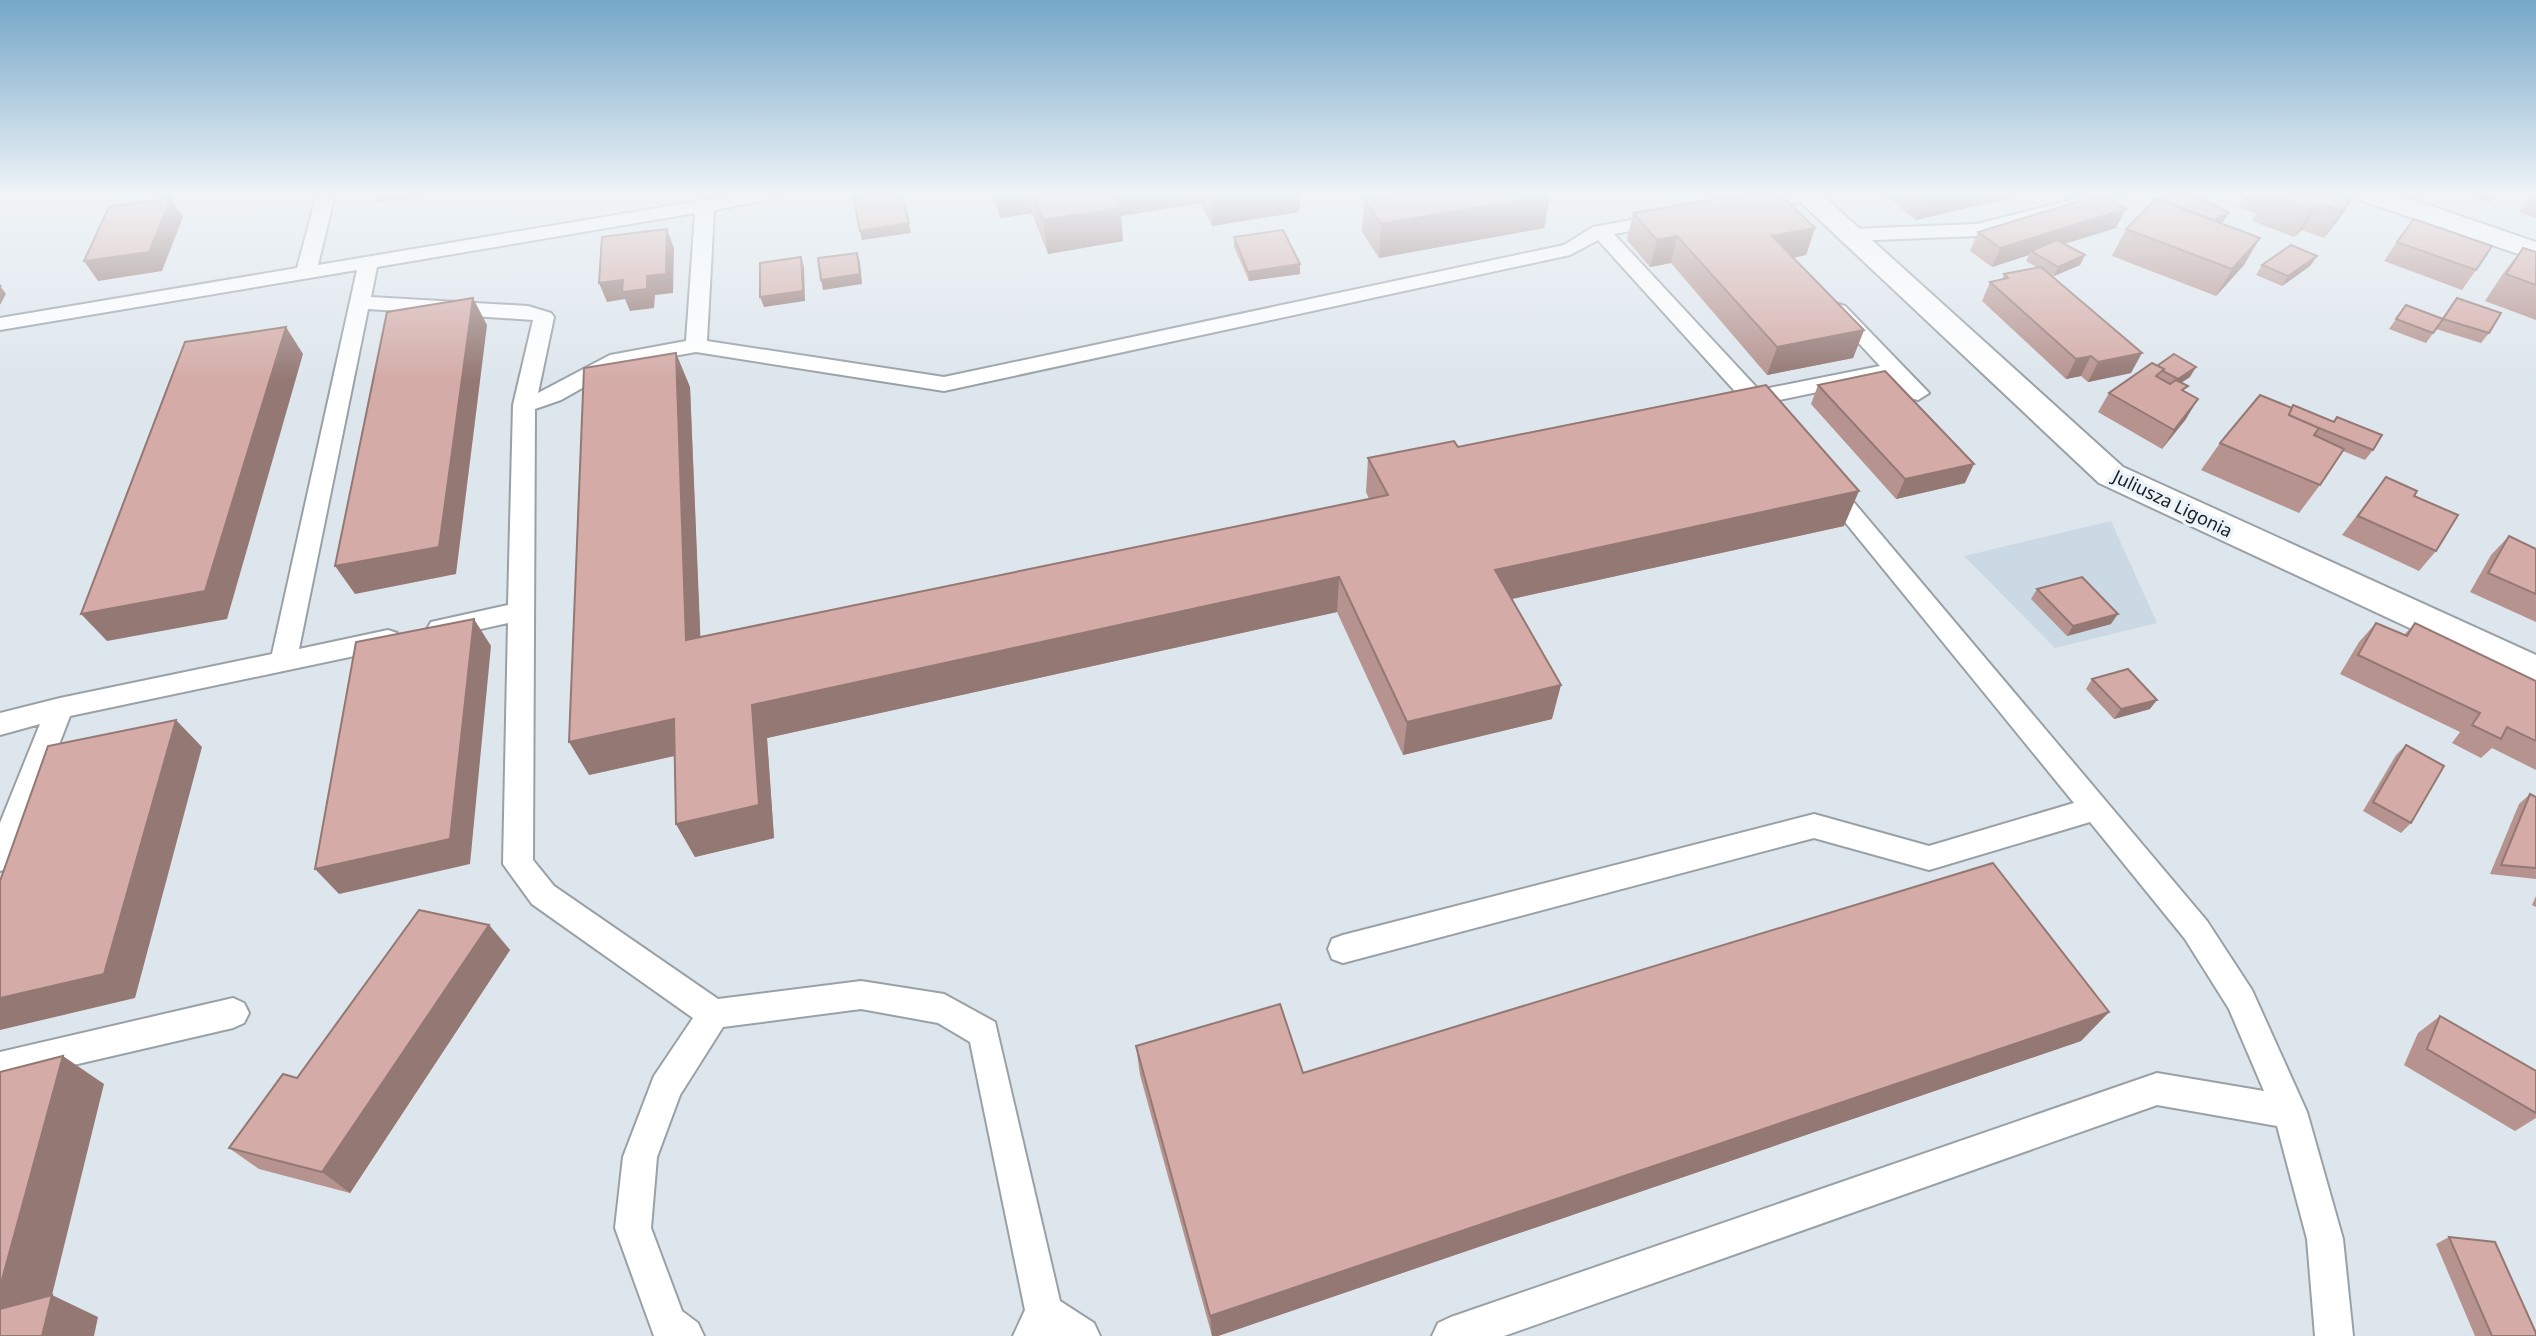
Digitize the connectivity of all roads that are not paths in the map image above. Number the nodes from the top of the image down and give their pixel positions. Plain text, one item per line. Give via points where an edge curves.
1 (310, 256) edge
2 (407, 256) edge
3 (702, 256) edge
4 (1536, 256) edge
5 (1624, 256) edge
6 (1873, 256) edge
7 (368, 263) junction
8 (306, 272) junction
9 (1821, 292) edge
10 (359, 302) junction
11 (0, 324) edge
12 (696, 346) junction
13 (1895, 369) junction
14 (1918, 393) dead end
15 (1755, 398) junction
16 (524, 405) junction
17 (521, 611) junction
18 (284, 663) junction
19 (2536, 672) edge
20 (60, 708) junction
21 (0, 723) edge
22 (2095, 808) junction
23 (0, 859) edge
24 (1343, 949) dead end
25 (233, 1013) dead end
26 (715, 1014) junction
27 (0, 1067) edge
28 (2290, 1112) junction
29 (1038, 1324) edge
30 (685, 1336) edge
31 (1081, 1336) edge
32 (1451, 1336) edge
33 (2334, 1336) edge

1 - 8 lane
2 - 7 lane
3 - 12 lane
4 - 12 lane via 944,384
5 - 15 lane
6 - 19 street, Juliusza Ligonia via 2110,475
7 - 8 lane
7 - 10 lane
8 - 11 lane
9 - 13 lane
10 - 16 lane via 528,312 544,317
10 - 18 lane
12 - 16 lane via 617,360 553,395
13 - 14 lane
13 - 15 lane
15 - 22 lane
16 - 17 lane
17 - 18 lane
17 - 26 lane via 517,864 543,895
18 - 20 lane
20 - 21 lane
20 - 23 lane
22 - 24 lane via 1929,858 1814,826
22 - 28 lane via 2196,930 2241,1000
25 - 27 lane
26 - 29 lane via 861,995 944,1009 984,1033
26 - 30 lane via 666,1087 640,1157 633,1228 667,1324
28 - 32 lane via 2157,1088
28 - 33 lane via 2325,1239
29 - 31 lane

